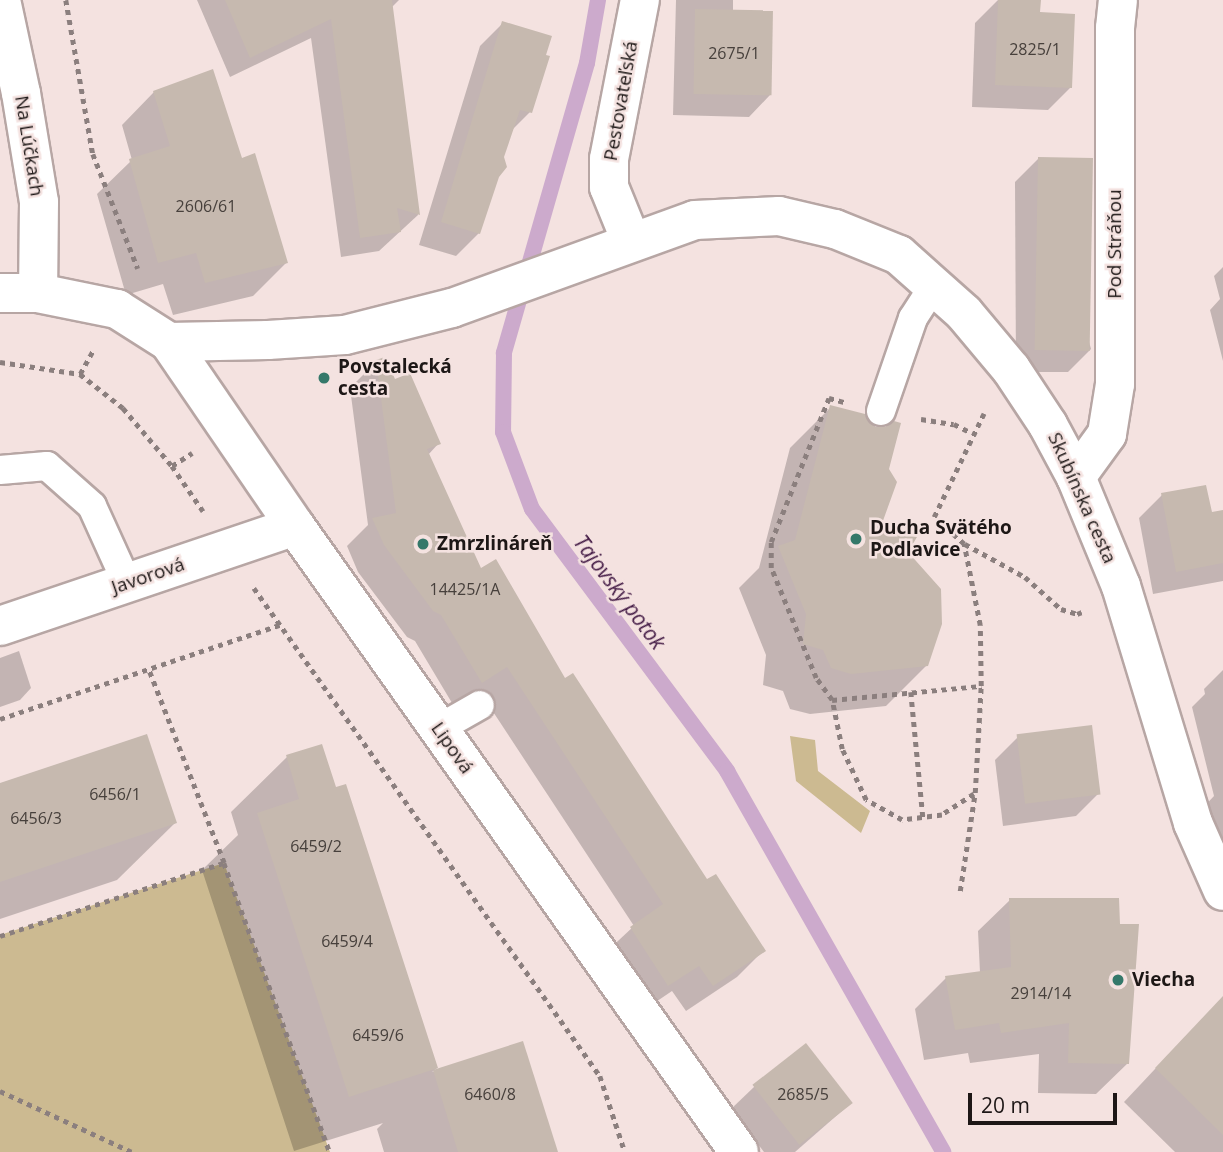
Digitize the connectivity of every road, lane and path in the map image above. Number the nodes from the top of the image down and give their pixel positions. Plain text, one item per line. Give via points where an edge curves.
1 (1, 0) edge
2 (66, 0) edge
3 (640, 0) edge
4 (1118, 0) edge
5 (631, 241) junction
6 (138, 270) dead end
7 (933, 287) junction
8 (0, 293) edge
9 (38, 293) junction
10 (169, 342) junction
11 (96, 347) dead end
12 (0, 362) edge
13 (80, 374) junction
14 (990, 404) dead end
15 (881, 411) joint
16 (934, 421) dead end
17 (972, 433) junction
18 (0, 470) edge
19 (1076, 477) junction
20 (209, 520) dead end
21 (295, 526) junction
22 (964, 544) junction
23 (249, 580) dead end
24 (127, 583) junction
25 (1077, 614) dead end
26 (280, 625) junction
27 (0, 626) edge
28 (149, 671) junction
29 (981, 686) junction
30 (911, 692) junction
31 (832, 700) junction
32 (480, 705) dead end
33 (0, 719) edge
34 (438, 729) junction
35 (975, 793) junction
36 (923, 817) junction
37 (223, 863) junction
38 (960, 891) dead end
39 (1223, 891) edge
40 (0, 936) edge
41 (0, 1091) edge
42 (132, 1152) edge
43 (330, 1152) edge
44 (625, 1152) edge
45 (739, 1152) edge

1 - 9 street, Na Lúčkach via 39,202
2 - 6 path via 93,154
3 - 5 street, Pestovateľská via 609,159 610,187
4 - 19 street, Pod Stráňou via 1115,384 1107,434
5 - 7 street, Skubínska cesta via 695,220 779,216 835,229 899,255
5 - 10 street, Skubínska cesta via 452,308 345,335
7 - 15 lane via 913,318
7 - 19 street, Skubínska cesta via 964,313 1011,369
8 - 9 street
9 - 10 street via 117,309
10 - 21 street, Lipová
11 - 13 path
12 - 13 path
13 - 20 path via 123,408 172,466
14 - 17 path
15 - 31 path via 829,398 771,542 771,568 816,678
16 - 17 path
17 - 22 path via 934,517
18 - 24 lane via 47,466 92,506
19 - 39 street, Skubínska cesta via 1121,586 1193,823
21 - 24 street, Javorová
21 - 34 street, Lipová
22 - 25 path via 1025,577 1061,609
22 - 29 path via 980,625
23 - 26 path
24 - 27 street, Javorová
26 - 28 path
26 - 44 path via 600,1076
28 - 33 path
28 - 37 path
29 - 30 path
29 - 35 path
30 - 31 path
30 - 36 path
31 - 36 path via 842,749 866,800 902,820
32 - 34 lane
34 - 45 street, Lipová
35 - 36 path via 942,815
35 - 38 path
37 - 40 path
37 - 43 path
41 - 42 path

